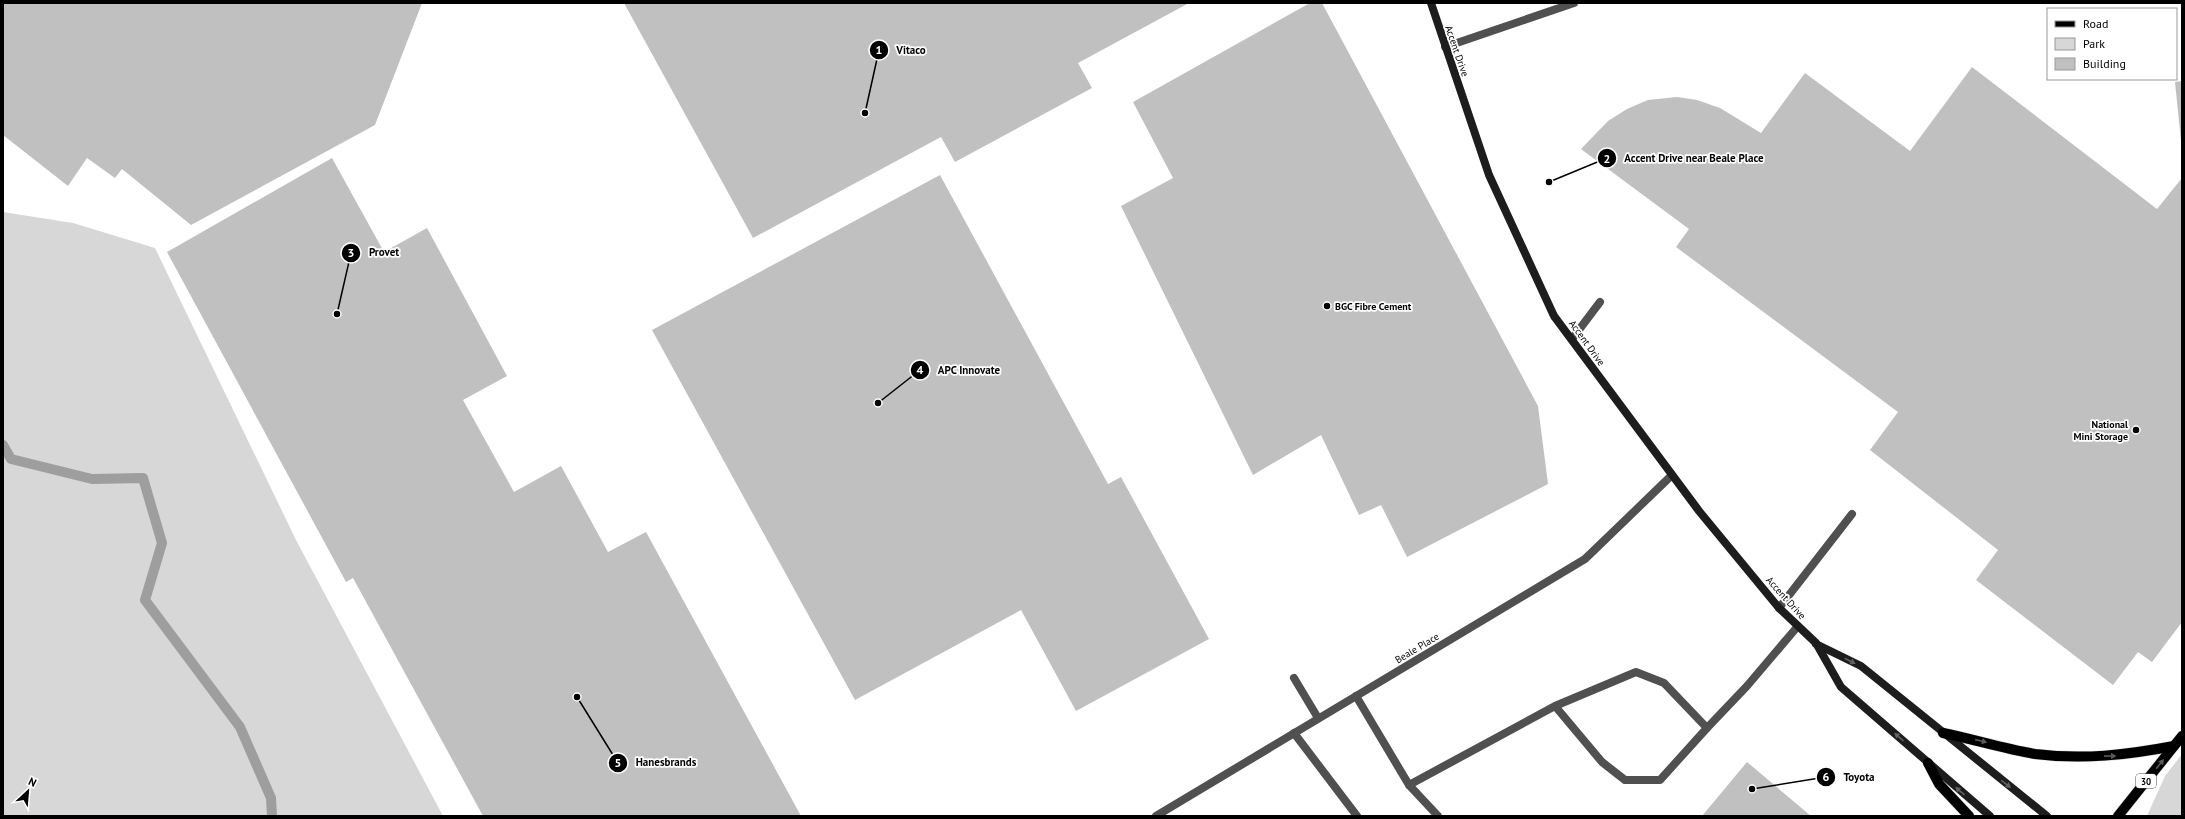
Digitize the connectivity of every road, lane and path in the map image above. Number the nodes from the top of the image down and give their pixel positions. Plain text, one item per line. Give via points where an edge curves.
1 (1431, 3) edge
2 (1574, 3) edge
3 (1445, 47) junction
4 (1600, 302) dead end
5 (1572, 339) junction
6 (1672, 475) junction
7 (1852, 514) dead end
8 (1779, 608) junction
9 (1798, 626) junction
10 (1816, 643) junction
11 (1294, 678) dead end
12 (1356, 696) junction
13 (1555, 706) junction
14 (1318, 718) junction
15 (1707, 728) junction
16 (1294, 733) junction
17 (1943, 733) junction
18 (2182, 736) edge
19 (2174, 746) junction
20 (1928, 763) junction
21 (1409, 786) junction
22 (1156, 816) edge
23 (1357, 816) edge
24 (1438, 816) edge
25 (1969, 816) edge
26 (1990, 816) edge
27 (2047, 816) edge
28 (2118, 816) edge

1 - 3 main road, Accent Drive
2 - 3 street
3 - 5 main road, Accent Drive via 1490,175 1554,316
4 - 5 street
5 - 6 main road, Accent Drive
6 - 8 main road, Accent Drive
6 - 12 street, Beale Place via 1585,559
7 - 8 street
8 - 9 main road, Accent Drive
9 - 10 main road, Accent Drive
9 - 15 street
10 -> 17 main road, Accent Drive via 1861,666
20 -> 10 main road, Accent Drive via 1841,687
11 - 14 street
12 - 14 street, Beale Place
12 - 21 street
13 - 15 street via 1636,672 1664,683
13 - 15 street via 1602,762 1625,780 1660,780
13 - 21 street
14 - 16 street, Beale Place
16 - 22 street, Beale Place
16 - 23 street
17 -> 19 main road via 2034,754 2081,757 2126,756
17 -> 27 main road, Accent Drive
18 - 19 main road, 30
28 -> 19 main road, 30
20 - 25 main road via 1939,784
26 -> 20 main road, Accent Drive
21 - 24 street

